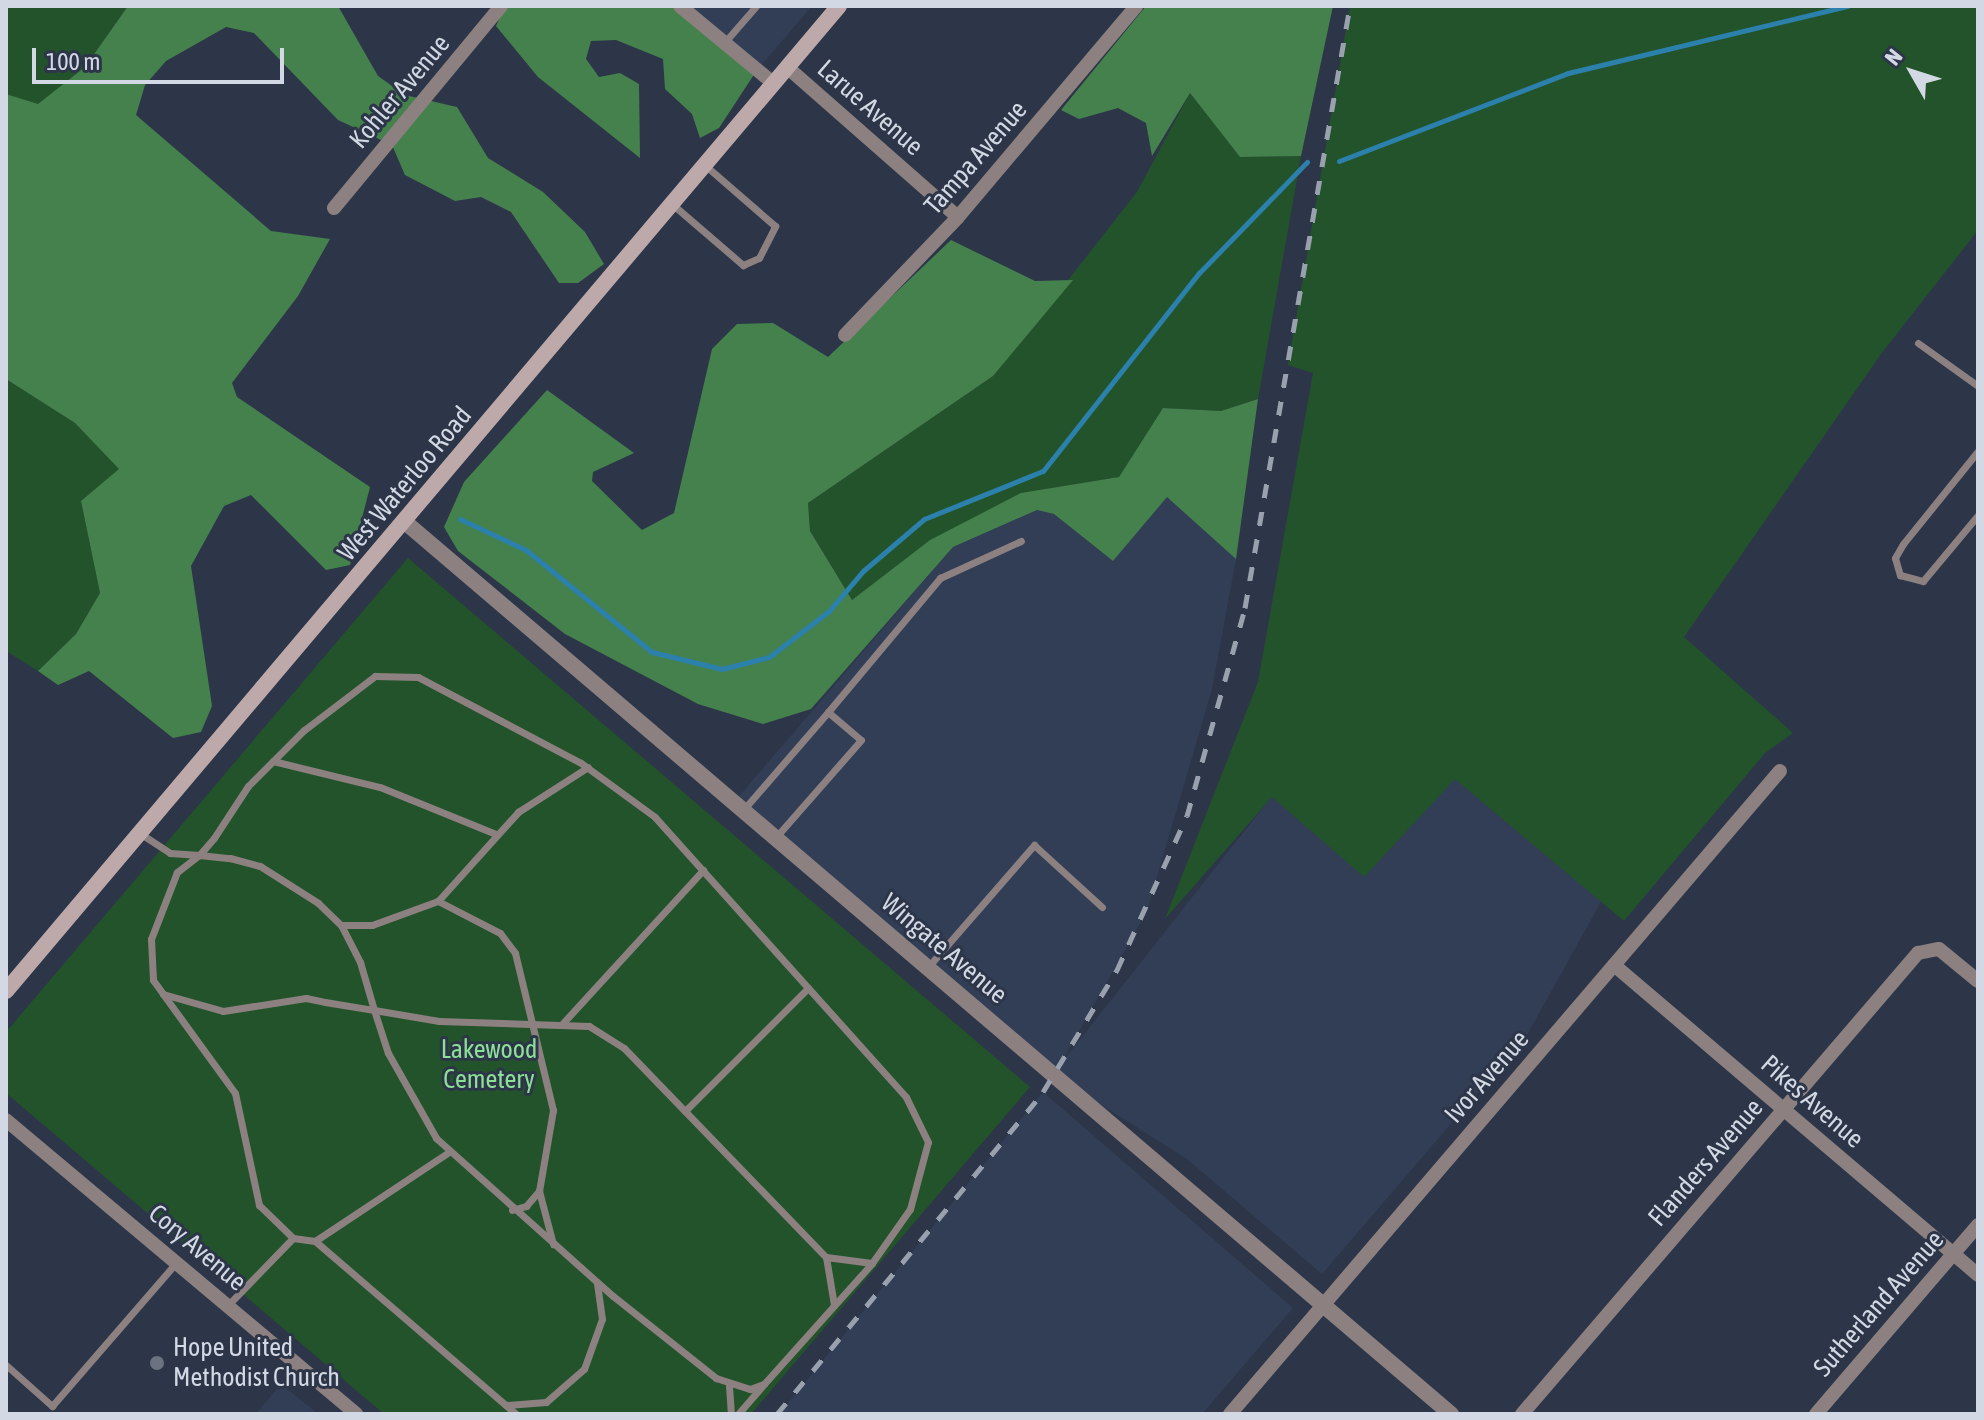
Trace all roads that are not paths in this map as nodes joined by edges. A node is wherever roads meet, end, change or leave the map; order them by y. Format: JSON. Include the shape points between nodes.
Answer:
{"nodes":[{"id":1,"x":501,"y":6,"type":"edge"},
{"id":2,"x":680,"y":6,"type":"edge"},
{"id":3,"x":756,"y":6,"type":"edge"},
{"id":4,"x":839,"y":6,"type":"edge"},
{"id":5,"x":1136,"y":6,"type":"edge"},
{"id":6,"x":724,"y":43,"type":"junction"},
{"id":7,"x":787,"y":67,"type":"junction"},
{"id":8,"x":773,"y":83,"type":"junction"},
{"id":9,"x":705,"y":165,"type":"junction"},
{"id":10,"x":672,"y":204,"type":"junction"},
{"id":11,"x":334,"y":208,"type":"dead end"},
{"id":12,"x":958,"y":217,"type":"junction"},
{"id":13,"x":845,"y":335,"type":"dead end"},
{"id":14,"x":1918,"y":343,"type":"dead end"},
{"id":15,"x":1978,"y":386,"type":"edge"},
{"id":16,"x":1978,"y":451,"type":"edge"},
{"id":17,"x":1978,"y":515,"type":"edge"},
{"id":18,"x":405,"y":522,"type":"junction"},
{"id":19,"x":1021,"y":541,"type":"dead end"},
{"id":20,"x":828,"y":712,"type":"junction"},
{"id":21,"x":273,"y":761,"type":"junction"},
{"id":22,"x":588,"y":767,"type":"junction"},
{"id":23,"x":1780,"y":771,"type":"dead end"},
{"id":24,"x":743,"y":810,"type":"junction"},
{"id":25,"x":139,"y":833,"type":"junction"},
{"id":26,"x":496,"y":834,"type":"junction"},
{"id":27,"x":775,"y":838,"type":"junction"},
{"id":28,"x":199,"y":855,"type":"junction"},
{"id":29,"x":703,"y":870,"type":"junction"},
{"id":30,"x":438,"y":901,"type":"junction"},
{"id":31,"x":1102,"y":907,"type":"dead end"},
{"id":32,"x":341,"y":925,"type":"junction"},
{"id":33,"x":1614,"y":965,"type":"junction"},
{"id":34,"x":928,"y":967,"type":"junction"},
{"id":35,"x":1978,"y":981,"type":"edge"},
{"id":36,"x":808,"y":988,"type":"junction"},
{"id":37,"x":6,"y":991,"type":"edge"},
{"id":38,"x":163,"y":994,"type":"junction"},
{"id":39,"x":374,"y":1010,"type":"junction"},
{"id":40,"x":562,"y":1024,"type":"junction"},
{"id":41,"x":535,"y":1030,"type":"junction"},
{"id":42,"x":1784,"y":1109,"type":"junction"},
{"id":43,"x":685,"y":1111,"type":"junction"},
{"id":44,"x":6,"y":1120,"type":"edge"},
{"id":45,"x":449,"y":1152,"type":"junction"},
{"id":46,"x":539,"y":1191,"type":"junction"},
{"id":47,"x":512,"y":1210,"type":"junction"},
{"id":48,"x":1978,"y":1225,"type":"edge"},
{"id":49,"x":293,"y":1238,"type":"junction"},
{"id":50,"x":315,"y":1241,"type":"junction"},
{"id":51,"x":554,"y":1246,"type":"junction"},
{"id":52,"x":1953,"y":1254,"type":"junction"},
{"id":53,"x":826,"y":1257,"type":"junction"},
{"id":54,"x":177,"y":1262,"type":"junction"},
{"id":55,"x":872,"y":1263,"type":"junction"},
{"id":56,"x":1978,"y":1275,"type":"edge"},
{"id":57,"x":597,"y":1282,"type":"junction"},
{"id":58,"x":1324,"y":1303,"type":"junction"},
{"id":59,"x":228,"y":1305,"type":"junction"},
{"id":60,"x":834,"y":1305,"type":"junction"},
{"id":61,"x":6,"y":1365,"type":"edge"},
{"id":62,"x":764,"y":1384,"type":"junction"},
{"id":63,"x":729,"y":1386,"type":"junction"},
{"id":64,"x":546,"y":1402,"type":"junction"},
{"id":65,"x":506,"y":1405,"type":"junction"},
{"id":66,"x":356,"y":1414,"type":"edge"},
{"id":67,"x":516,"y":1414,"type":"edge"},
{"id":68,"x":544,"y":1414,"type":"edge"},
{"id":69,"x":731,"y":1414,"type":"edge"},
{"id":70,"x":738,"y":1414,"type":"edge"},
{"id":71,"x":1230,"y":1414,"type":"edge"},
{"id":72,"x":1451,"y":1414,"type":"edge"},
{"id":73,"x":1522,"y":1414,"type":"edge"},
{"id":74,"x":1816,"y":1414,"type":"edge"}],
"edges":[{"from":1,"to":11,"type":"street","name":"Kohler Avenue"},
{"from":2,"to":6,"type":"street"},
{"from":3,"to":6,"type":"lane"},
{"from":4,"to":7,"type":"main road","name":"West Waterloo Road"},
{"from":5,"to":12,"type":"street","name":"Tampa Avenue"},
{"from":6,"to":8,"type":"street"},
{"from":7,"to":8,"type":"main road","name":"West Waterloo Road"},
{"from":7,"to":12,"type":"street","name":"Larue Avenue"},
{"from":8,"to":9,"type":"main road","name":"West Waterloo Road"},
{"from":9,"to":10,"type":"main road","name":"West Waterloo Road"},
{"from":9,"to":10,"type":"lane","via":[[775,226],[759,258],[743,265]]},
{"from":10,"to":18,"type":"main road","name":"West Waterloo Road"},
{"from":12,"to":13,"type":"street","name":"Tampa Avenue"},
{"from":14,"to":15,"type":"lane"},
{"from":16,"to":17,"type":"lane","via":[[1903,544],[1895,558],[1900,575],[1923,581]]},
{"from":18,"to":24,"type":"street","name":"Wingate Avenue"},
{"from":18,"to":25,"type":"main road","name":"West Waterloo Road"},
{"from":19,"to":20,"type":"lane","via":[[940,578]]},
{"from":20,"to":24,"type":"lane"},
{"from":20,"to":27,"type":"lane","via":[[861,740]]},
{"from":21,"to":22,"type":"lane","via":[[340,696],[375,676],[418,677]]},
{"from":21,"to":26,"type":"lane","via":[[380,787]]},
{"from":21,"to":28,"type":"lane"},
{"from":22,"to":26,"type":"lane"},
{"from":22,"to":29,"type":"lane","via":[[655,817]]},
{"from":23,"to":33,"type":"street","name":"Ivor Avenue"},
{"from":24,"to":27,"type":"street","name":"Wingate Avenue"},
{"from":25,"to":28,"type":"lane","via":[[170,853]]},
{"from":25,"to":37,"type":"main road","name":"West Waterloo Road"},
{"from":26,"to":30,"type":"lane"},
{"from":27,"to":34,"type":"street","name":"Wingate Avenue"},
{"from":28,"to":32,"type":"lane","via":[[260,866]]},
{"from":28,"to":38,"type":"lane","via":[[177,872],[151,939],[148,960]]},
{"from":29,"to":36,"type":"lane"},
{"from":29,"to":40,"type":"lane"},
{"from":30,"to":32,"type":"lane","via":[[372,925]]},
{"from":30,"to":41,"type":"lane","via":[[500,933],[515,953]]},
{"from":31,"to":34,"type":"lane","via":[[1034,845]]},
{"from":32,"to":39,"type":"lane"},
{"from":33,"to":42,"type":"street","name":"Pikes Avenue"},
{"from":33,"to":58,"type":"street","name":"Ivor Avenue"},
{"from":34,"to":58,"type":"street","name":"Wingate Avenue"},
{"from":35,"to":42,"type":"street","name":"Flanders Avenue","via":[[1930,947]]},
{"from":36,"to":43,"type":"lane"},
{"from":36,"to":55,"type":"lane","via":[[906,1097],[928,1142],[910,1209]]},
{"from":38,"to":39,"type":"lane","via":[[223,1011],[306,998]]},
{"from":38,"to":49,"type":"lane","via":[[235,1093],[259,1205]]},
{"from":39,"to":41,"type":"lane"},
{"from":39,"to":45,"type":"lane","via":[[407,1091]]},
{"from":40,"to":41,"type":"lane"},
{"from":40,"to":43,"type":"lane","via":[[604,1033]]},
{"from":41,"to":46,"type":"lane","via":[[553,1110]]},
{"from":42,"to":52,"type":"street","name":"Pikes Avenue"},
{"from":42,"to":73,"type":"street","name":"Flanders Avenue"},
{"from":43,"to":53,"type":"lane"},
{"from":44,"to":54,"type":"street","name":"Cory Avenue"},
{"from":45,"to":47,"type":"lane"},
{"from":45,"to":50,"type":"lane"},
{"from":46,"to":47,"type":"lane"},
{"from":46,"to":51,"type":"lane"},
{"from":47,"to":51,"type":"lane"},
{"from":48,"to":52,"type":"street","name":"Sutherland Avenue"},
{"from":49,"to":50,"type":"lane"},
{"from":49,"to":59,"type":"lane"},
{"from":50,"to":65,"type":"lane"},
{"from":51,"to":57,"type":"lane"},
{"from":52,"to":56,"type":"street","name":"Pikes Avenue"},
{"from":52,"to":74,"type":"street","name":"Sutherland Avenue"},
{"from":53,"to":55,"type":"lane"},
{"from":53,"to":60,"type":"lane"},
{"from":54,"to":59,"type":"street","name":"Cory Avenue"},
{"from":54,"to":61,"type":"lane","via":[[52,1406]]},
{"from":55,"to":60,"type":"lane"},
{"from":57,"to":63,"type":"lane"},
{"from":57,"to":64,"type":"lane","via":[[598,1344],[584,1369]]},
{"from":58,"to":71,"type":"street","name":"Ivor Avenue"},
{"from":58,"to":72,"type":"street","name":"Wingate Avenue"},
{"from":59,"to":66,"type":"street","name":"Cory Avenue"},
{"from":60,"to":62,"type":"lane"},
{"from":62,"to":63,"type":"lane"},
{"from":62,"to":70,"type":"lane"},
{"from":63,"to":69,"type":"lane"},
{"from":64,"to":65,"type":"lane"},
{"from":64,"to":68,"type":"lane"},
{"from":65,"to":67,"type":"lane"}]}
